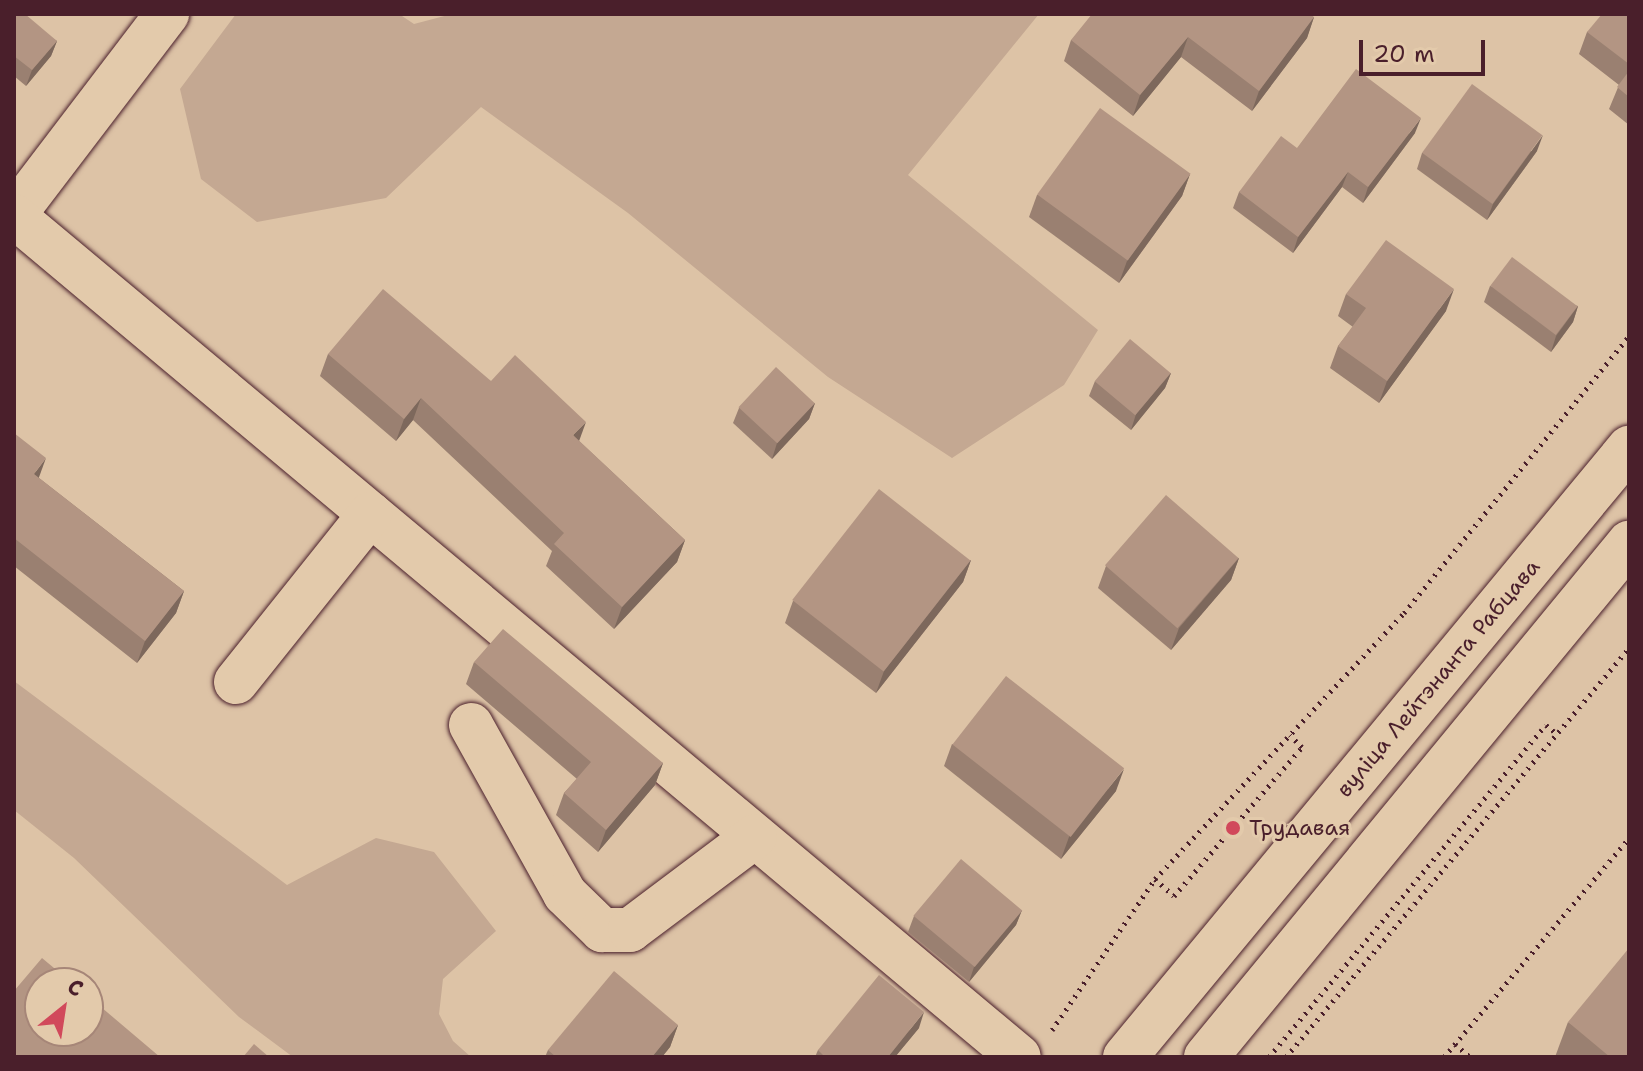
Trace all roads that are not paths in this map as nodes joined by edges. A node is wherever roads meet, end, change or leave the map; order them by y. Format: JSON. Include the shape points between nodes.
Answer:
{"nodes":[{"id":1,"x":167,"y":14,"type":"edge"},
{"id":2,"x":14,"y":215,"type":"edge"},
{"id":3,"x":1629,"y":448,"type":"edge"},
{"id":4,"x":370,"y":514,"type":"junction"},
{"id":5,"x":1629,"y":543,"type":"edge"},
{"id":6,"x":236,"y":682,"type":"dead end"},
{"id":7,"x":471,"y":725,"type":"dead end"},
{"id":8,"x":755,"y":836,"type":"junction"},
{"id":9,"x":1030,"y":1051,"type":"edge"},
{"id":10,"x":1125,"y":1057,"type":"edge"},
{"id":11,"x":1206,"y":1057,"type":"edge"}],
"edges":[{"from":1,"to":2,"type":"main road"},
{"from":2,"to":4,"type":"main road"},
{"from":3,"to":10,"type":"main road","name":"вуліца Лейтэнанта Рабцава"},
{"from":4,"to":6,"type":"main road"},
{"from":4,"to":8,"type":"main road"},
{"from":5,"to":11,"type":"main road"},
{"from":7,"to":8,"type":"main road","via":[[565,894],[602,930],[630,930]]},
{"from":8,"to":9,"type":"main road"}]}
